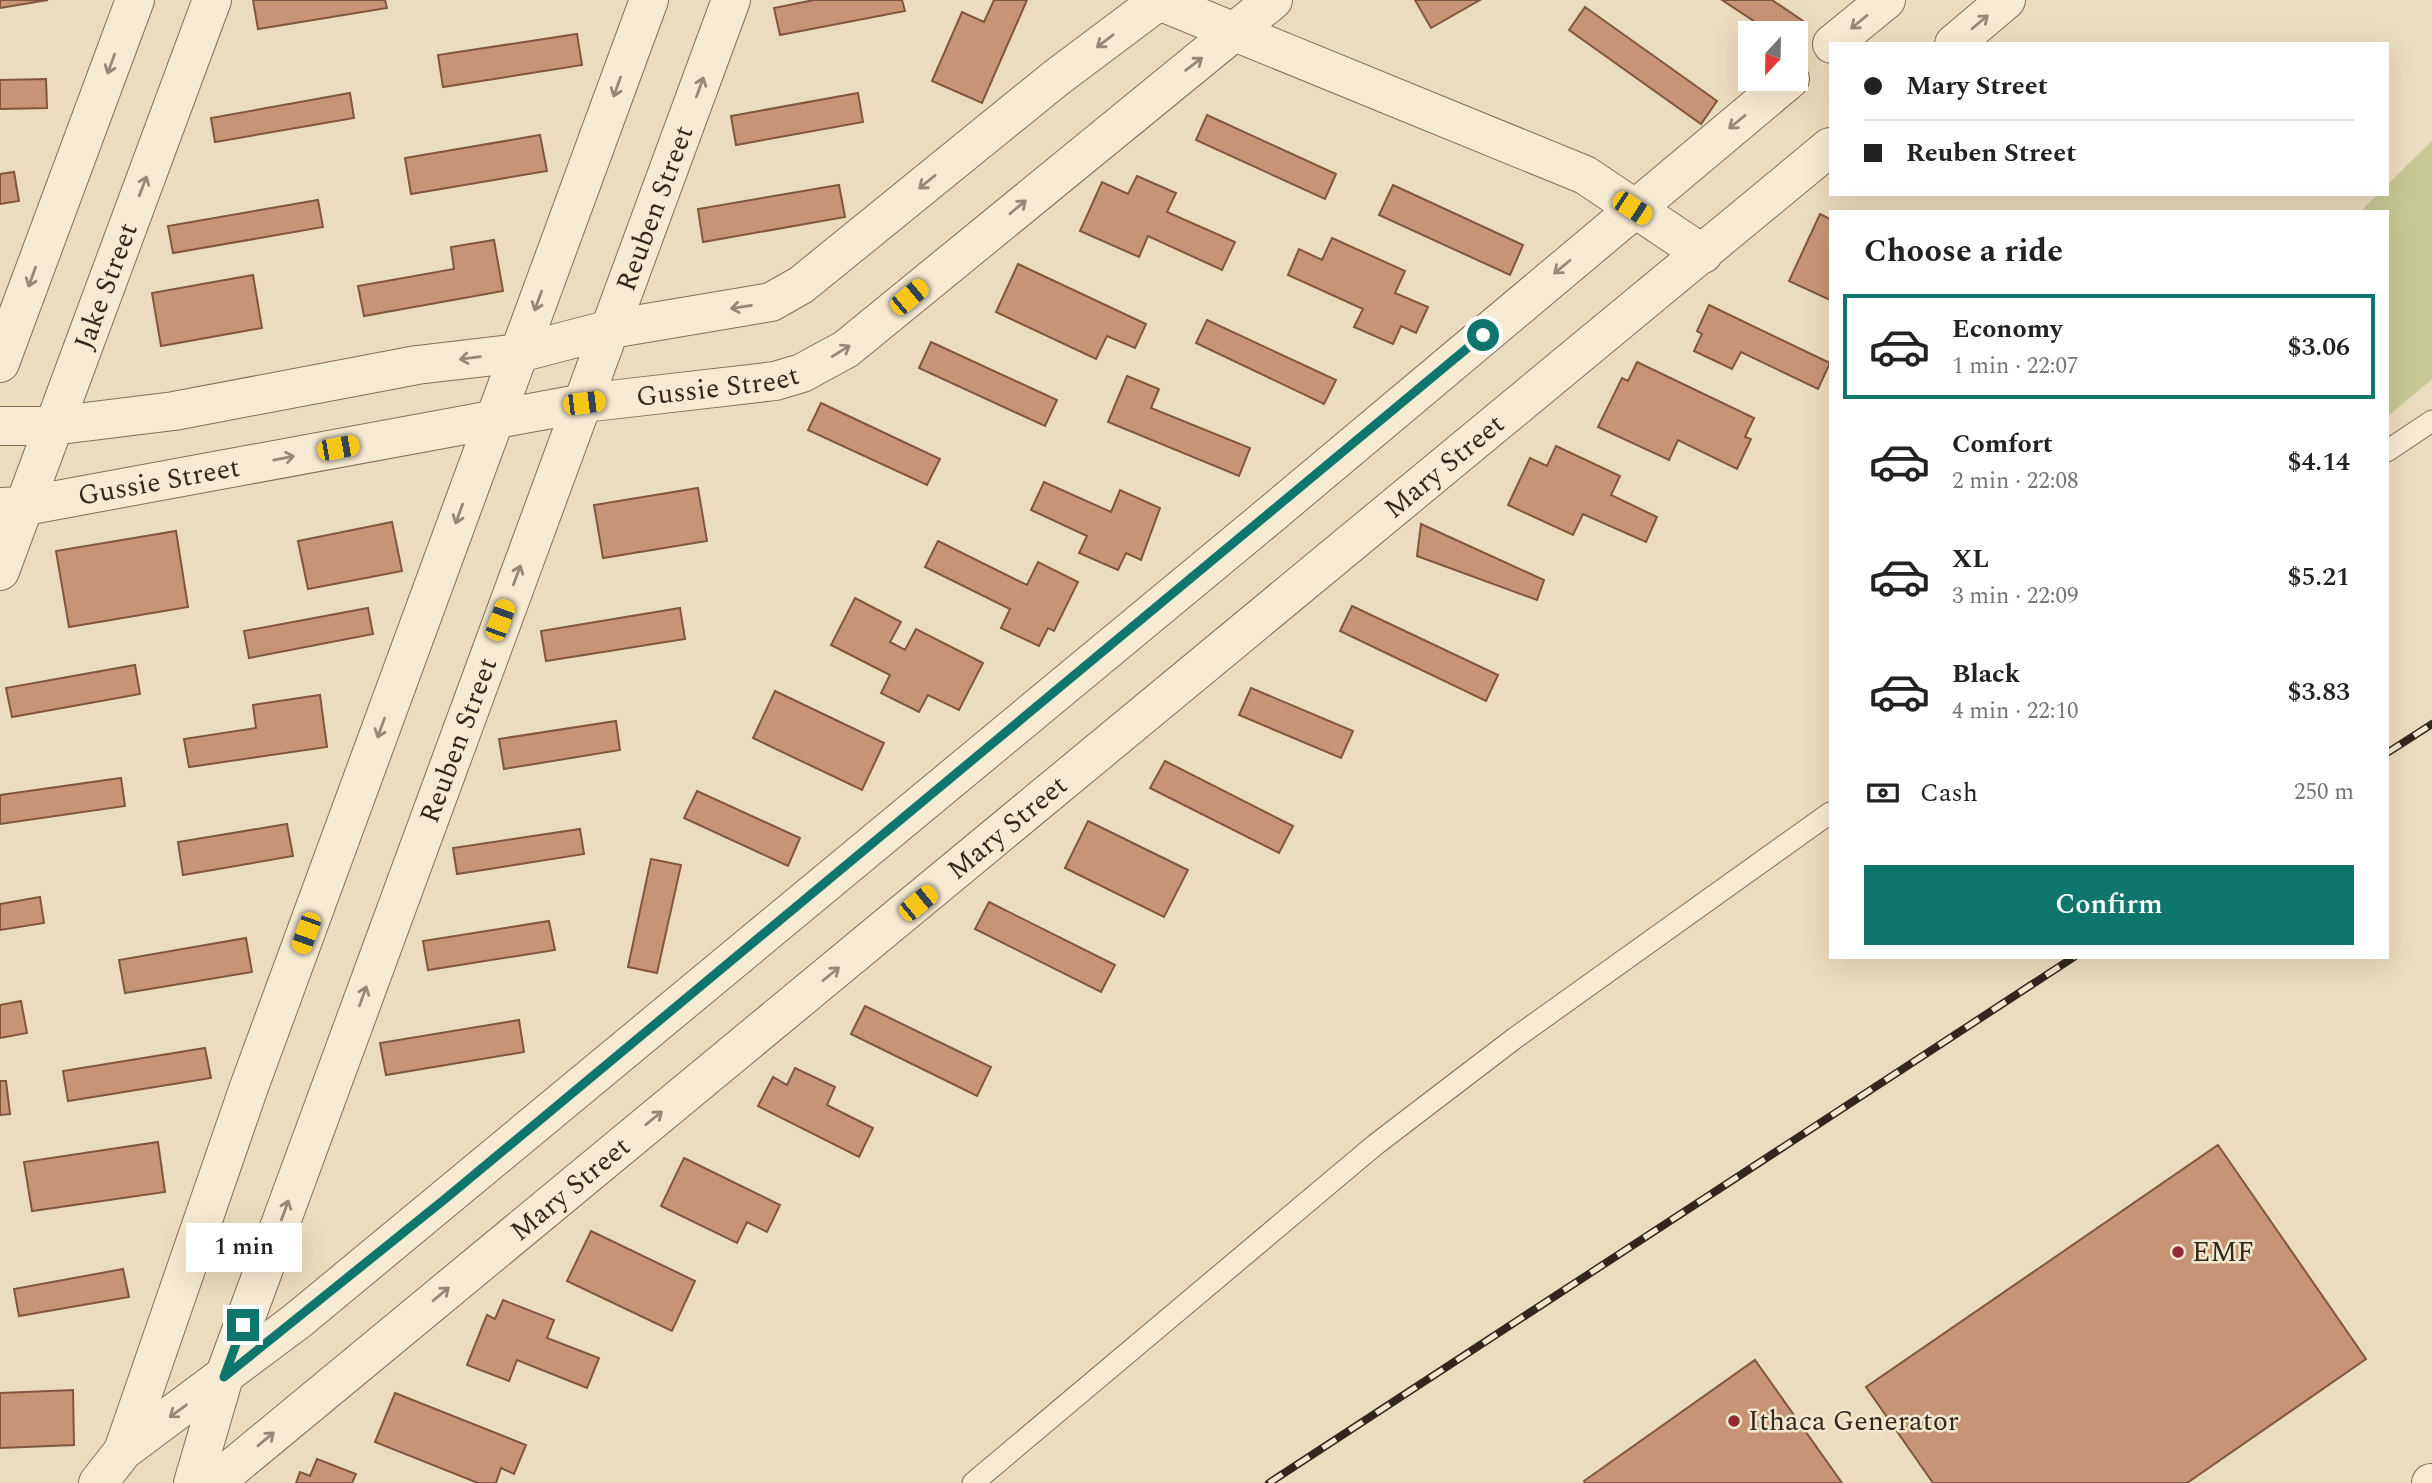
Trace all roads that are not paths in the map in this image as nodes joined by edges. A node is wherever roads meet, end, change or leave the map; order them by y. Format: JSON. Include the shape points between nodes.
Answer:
{"nodes":[{"id":1,"x":135,"y":0,"type":"edge"},
{"id":2,"x":212,"y":0,"type":"edge"},
{"id":3,"x":649,"y":0,"type":"edge"},
{"id":4,"x":731,"y":0,"type":"edge"},
{"id":5,"x":1273,"y":0,"type":"edge"},
{"id":6,"x":1886,"y":0,"type":"edge"},
{"id":7,"x":2006,"y":0,"type":"edge"},
{"id":8,"x":1159,"y":1,"type":"edge"},
{"id":9,"x":1238,"y":32,"type":"junction"},
{"id":10,"x":1834,"y":42,"type":"edge"},
{"id":11,"x":1956,"y":42,"type":"edge"},
{"id":12,"x":1829,"y":46,"type":"edge"},
{"id":13,"x":1808,"y":64,"type":"edge"},
{"id":14,"x":1775,"y":91,"type":"edge"},
{"id":15,"x":1829,"y":148,"type":"edge"},
{"id":16,"x":1632,"y":208,"type":"junction"},
{"id":17,"x":1703,"y":254,"type":"junction"},
{"id":18,"x":611,"y":329,"type":"junction"},
{"id":19,"x":519,"y":353,"type":"junction"},
{"id":20,"x":0,"y":363,"type":"edge"},
{"id":21,"x":584,"y":403,"type":"junction"},
{"id":22,"x":494,"y":419,"type":"junction"},
{"id":23,"x":2432,"y":421,"type":"edge"},
{"id":24,"x":0,"y":426,"type":"edge"},
{"id":25,"x":52,"y":426,"type":"junction"},
{"id":26,"x":2389,"y":450,"type":"edge"},
{"id":27,"x":12,"y":507,"type":"edge"},
{"id":28,"x":0,"y":571,"type":"edge"},
{"id":29,"x":1829,"y":814,"type":"edge"},
{"id":30,"x":224,"y":1377,"type":"junction"},
{"id":31,"x":123,"y":1451,"type":"junction"},
{"id":32,"x":98,"y":1483,"type":"edge"},
{"id":33,"x":193,"y":1483,"type":"edge"},
{"id":34,"x":214,"y":1483,"type":"edge"},
{"id":35,"x":973,"y":1483,"type":"edge"}],
"edges":[{"from":1,"to":20,"type":"street","one_way":true},
{"from":25,"to":2,"type":"street","name":"Jake Street","one_way":true},
{"from":3,"to":19,"type":"street","one_way":true},
{"from":18,"to":4,"type":"street","name":"Reuben Street","one_way":true},
{"from":5,"to":9,"type":"street","name":"Gussie Street"},
{"from":6,"to":10,"type":"street","one_way":true},
{"from":11,"to":7,"type":"street","one_way":true},
{"from":8,"to":9,"type":"street"},
{"from":8,"to":18,"type":"street","one_way":true,"via":[[771,302]]},
{"from":9,"to":16,"type":"street","via":[[1586,175]]},
{"from":21,"to":9,"type":"street","name":"Gussie Street","one_way":true,"via":[[775,380],[802,373],[846,349],[1160,89]]},
{"from":12,"to":13,"type":"street"},
{"from":14,"to":16,"type":"street","one_way":true},
{"from":15,"to":17,"type":"street","name":"Mary Street"},
{"from":16,"to":17,"type":"street"},
{"from":16,"to":30,"type":"street","one_way":true,"via":[[1258,524]]},
{"from":34,"to":17,"type":"street","name":"Mary Street","one_way":true},
{"from":18,"to":19,"type":"street"},
{"from":18,"to":21,"type":"street","name":"Reuben Street"},
{"from":19,"to":22,"type":"street"},
{"from":19,"to":25,"type":"street","one_way":true,"via":[[417,365],[174,411]]},
{"from":21,"to":22,"type":"street","name":"Gussie Street"},
{"from":30,"to":21,"type":"street","name":"Reuben Street","one_way":true},
{"from":27,"to":22,"type":"street","name":"Gussie Street","one_way":true},
{"from":22,"to":31,"type":"street","one_way":true,"via":[[249,1087]]},
{"from":23,"to":26,"type":"lane"},
{"from":24,"to":25,"type":"street"},
{"from":25,"to":27,"type":"street","name":"Jake Street"},
{"from":27,"to":28,"type":"street","name":"Jake Street"},
{"from":29,"to":35,"type":"lane","via":[[1515,1038],[1375,1145]]},
{"from":30,"to":31,"type":"street","one_way":true},
{"from":30,"to":33,"type":"street","name":"Reuben Street"},
{"from":31,"to":32,"type":"street"}]}
